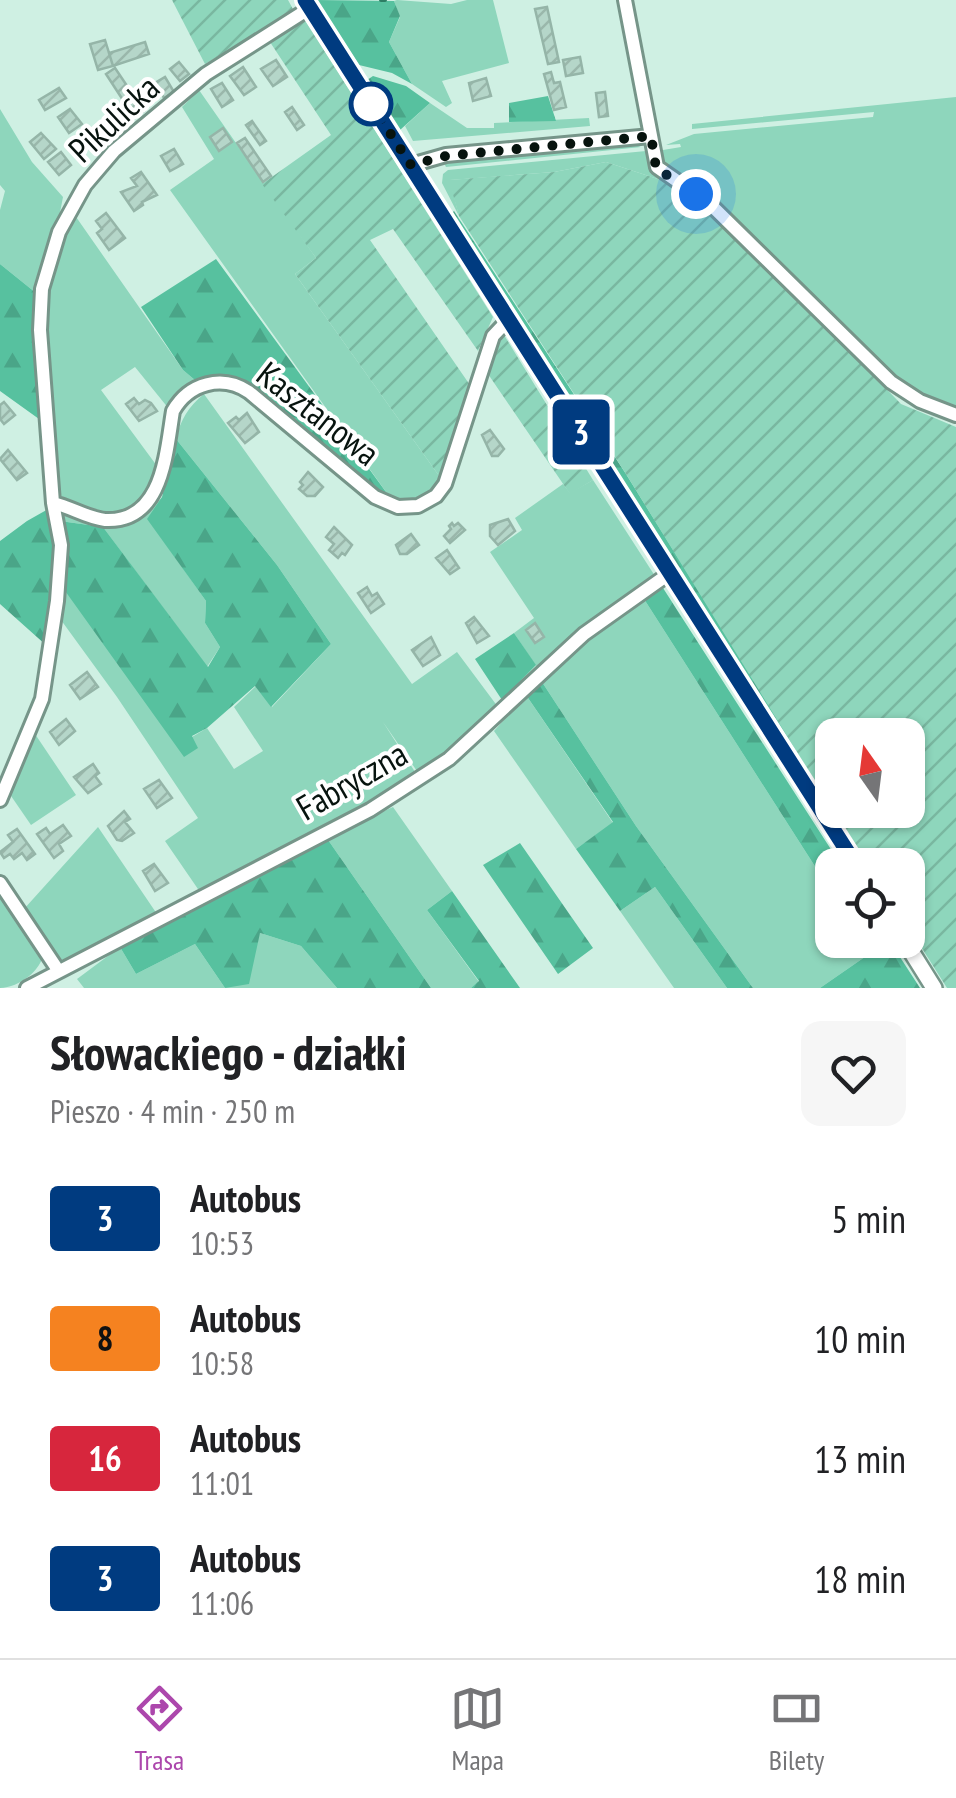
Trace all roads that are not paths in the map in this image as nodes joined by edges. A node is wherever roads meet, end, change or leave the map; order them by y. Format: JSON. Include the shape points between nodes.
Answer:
{"nodes":[{"id":1,"x":626,"y":0,"type":"edge"},
{"id":2,"x":308,"y":4,"type":"edge"},
{"id":3,"x":651,"y":136,"type":"junction"},
{"id":4,"x":411,"y":165,"type":"junction"},
{"id":5,"x":509,"y":320,"type":"junction"},
{"id":6,"x":956,"y":415,"type":"edge"},
{"id":7,"x":53,"y":503,"type":"junction"},
{"id":8,"x":670,"y":573,"type":"junction"},
{"id":9,"x":0,"y":800,"type":"edge"},
{"id":10,"x":845,"y":848,"type":"edge"},
{"id":11,"x":0,"y":883,"type":"edge"},
{"id":12,"x":915,"y":958,"type":"edge"},
{"id":13,"x":58,"y":970,"type":"junction"},
{"id":14,"x":27,"y":988,"type":"edge"},
{"id":15,"x":934,"y":988,"type":"edge"}],
"edges":[{"from":1,"to":3,"type":"street"},
{"from":2,"to":4,"type":"street"},
{"from":2,"to":7,"type":"street","name":"Pikulicka","via":[[206,74],[114,150],[68,211],[41,299]]},
{"from":3,"to":4,"type":"street"},
{"from":3,"to":6,"type":"street","via":[[656,168],[710,204],[892,382]]},
{"from":4,"to":5,"type":"street"},
{"from":5,"to":7,"type":"street","name":"Kasztanowa","via":[[493,336],[445,484],[424,504],[403,508],[375,497],[250,392],[226,382],[204,384],[179,401],[156,492],[140,511],[104,520]]},
{"from":5,"to":8,"type":"street"},
{"from":7,"to":9,"type":"street","name":"Pikulicka","via":[[61,545],[42,699]]},
{"from":8,"to":10,"type":"street"},
{"from":8,"to":13,"type":"street","name":"Fabryczna","via":[[584,634],[449,759],[370,810]]},
{"from":11,"to":13,"type":"street"},
{"from":12,"to":15,"type":"street"},
{"from":13,"to":14,"type":"street","name":"Fabryczna"}]}
